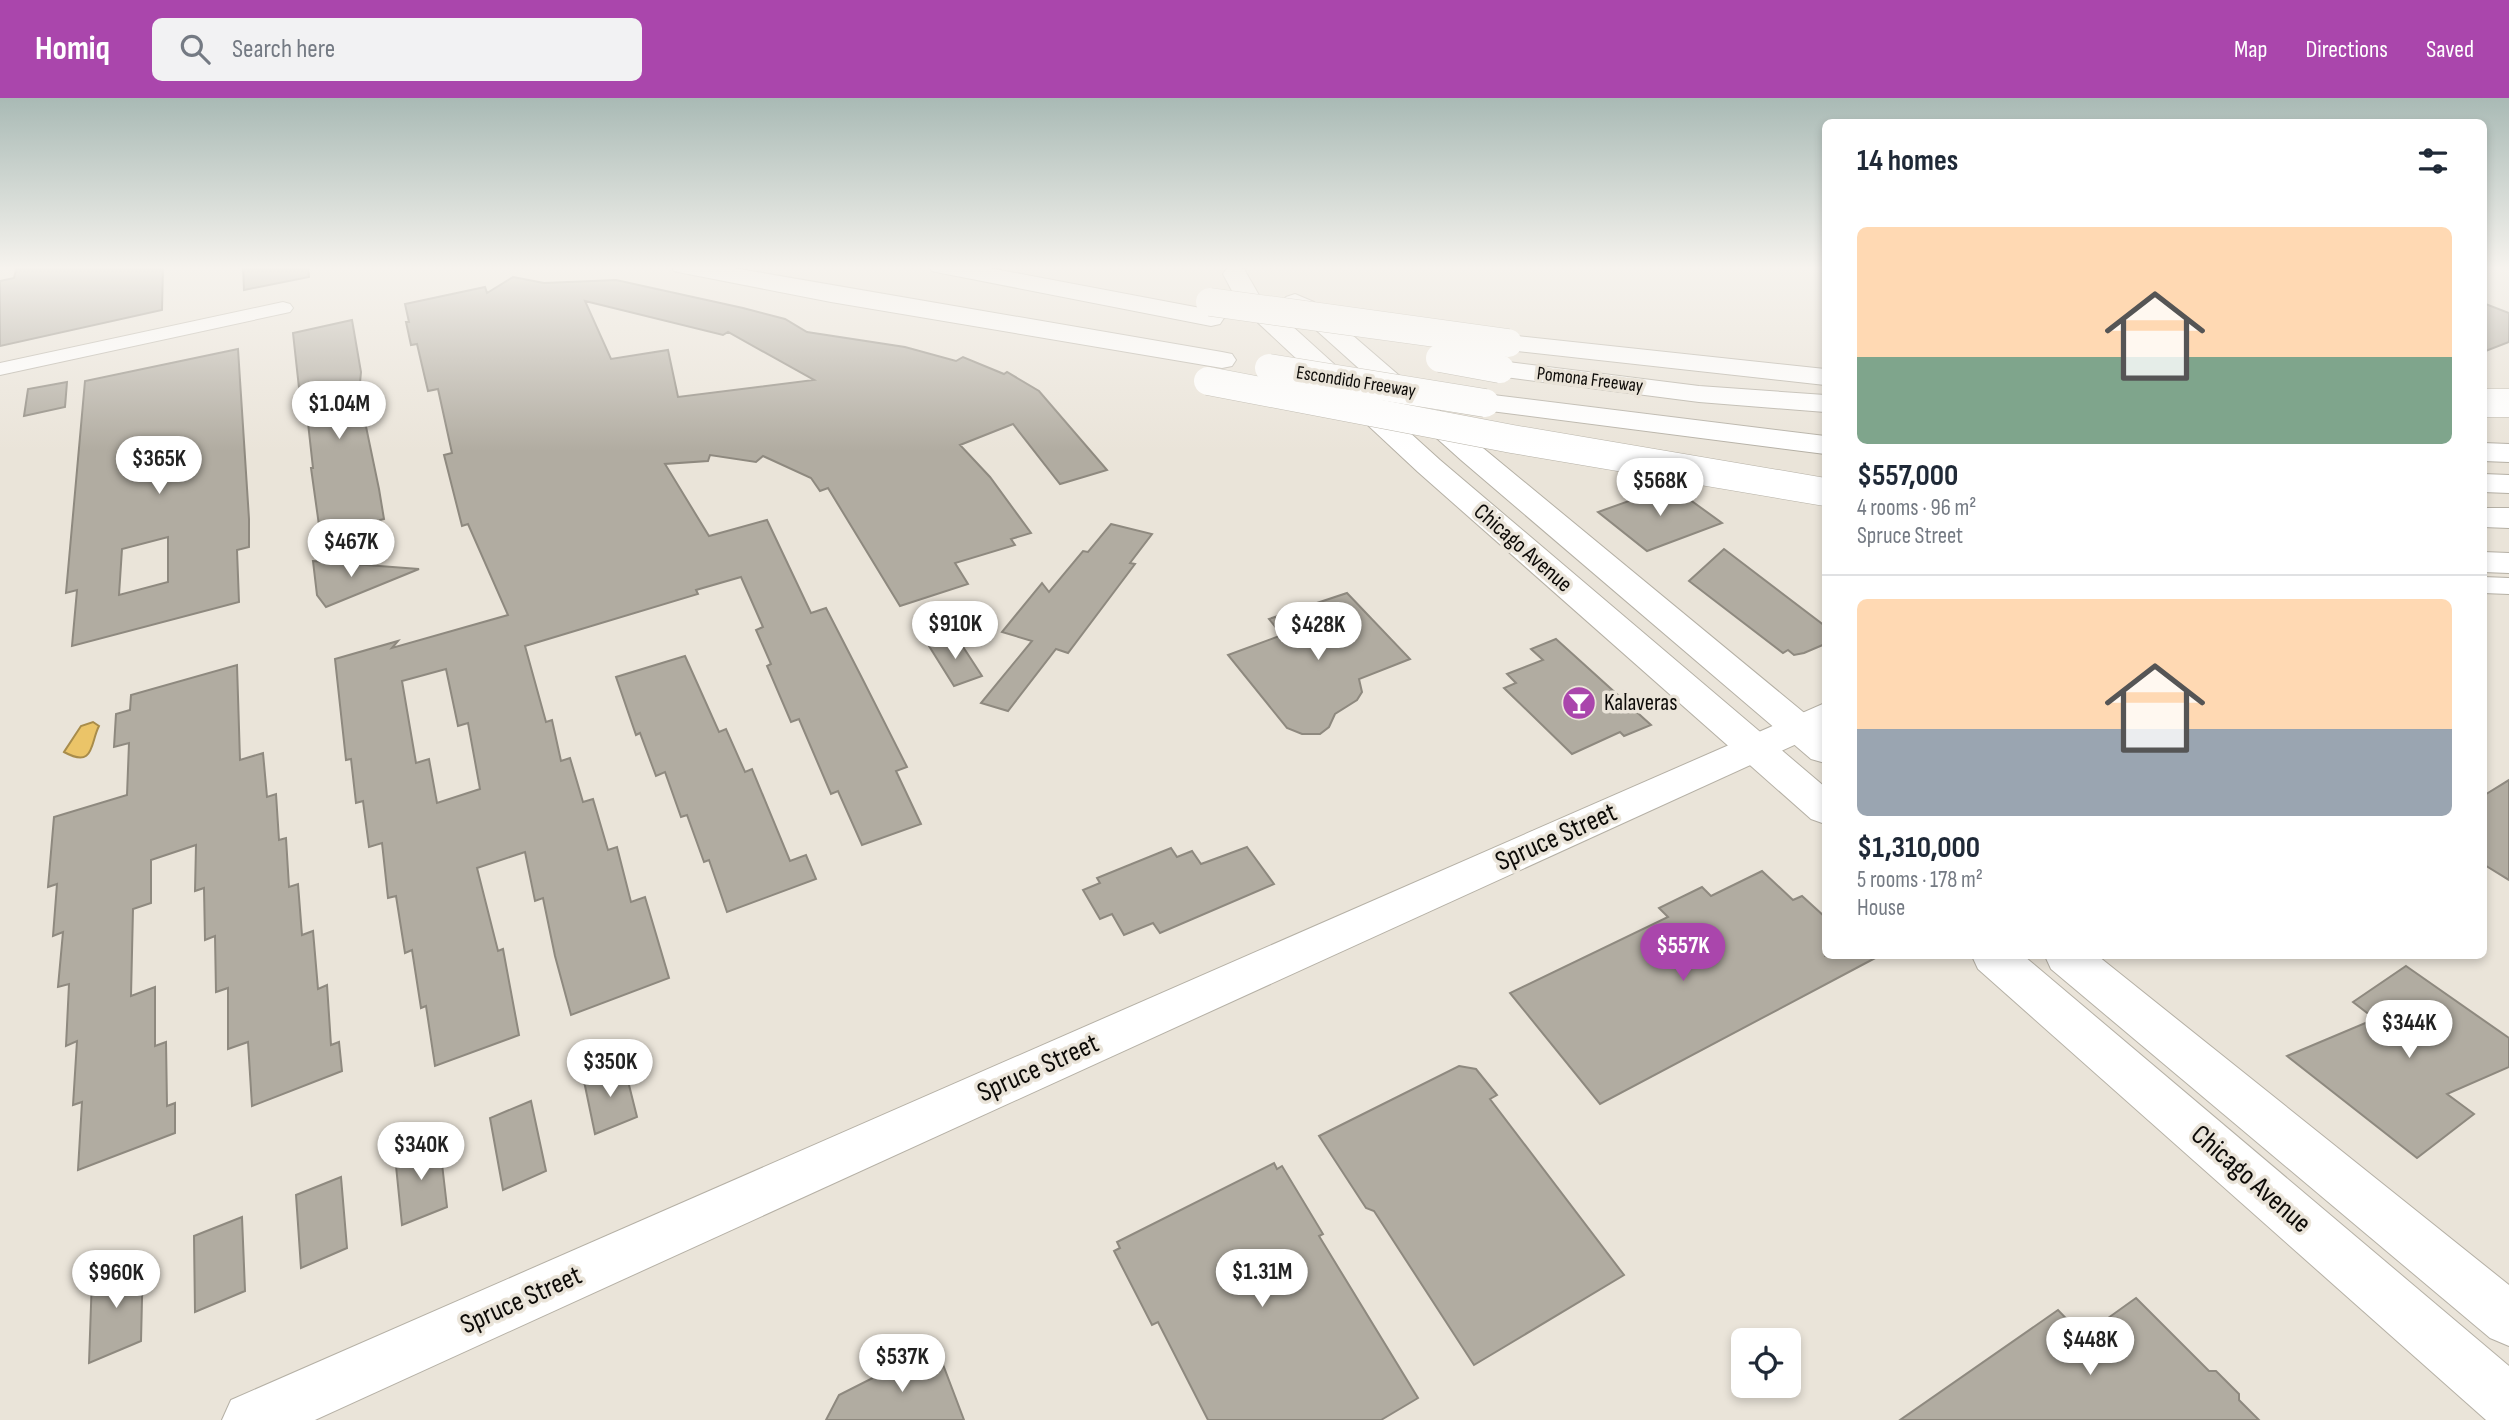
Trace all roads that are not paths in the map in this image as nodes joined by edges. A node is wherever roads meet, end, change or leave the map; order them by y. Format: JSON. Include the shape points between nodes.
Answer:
{"nodes":[{"id":1,"x":192,"y":328,"type":"edge"},
{"id":2,"x":995,"y":328,"type":"edge"},
{"id":3,"x":1278,"y":328,"type":"edge"},
{"id":4,"x":1324,"y":328,"type":"edge"},
{"id":5,"x":1329,"y":328,"type":"edge"},
{"id":6,"x":1504,"y":356,"type":"junction"},
{"id":7,"x":0,"y":369,"type":"edge"},
{"id":8,"x":1215,"y":370,"type":"junction"},
{"id":9,"x":1822,"y":377,"type":"edge"},
{"id":10,"x":2509,"y":396,"type":"edge"},
{"id":11,"x":2487,"y":403,"type":"edge"},
{"id":12,"x":2509,"y":403,"type":"edge"},
{"id":13,"x":1822,"y":404,"type":"edge"},
{"id":14,"x":2487,"y":407,"type":"edge"},
{"id":15,"x":1822,"y":446,"type":"edge"},
{"id":16,"x":2487,"y":452,"type":"edge"},
{"id":17,"x":2509,"y":453,"type":"edge"},
{"id":18,"x":2487,"y":483,"type":"edge"},
{"id":19,"x":2509,"y":484,"type":"edge"},
{"id":20,"x":1822,"y":491,"type":"edge"},
{"id":21,"x":2487,"y":517,"type":"edge"},
{"id":22,"x":2509,"y":519,"type":"edge"},
{"id":23,"x":2487,"y":562,"type":"edge"},
{"id":24,"x":2509,"y":563,"type":"edge"},
{"id":25,"x":2487,"y":585,"type":"edge"},
{"id":26,"x":2509,"y":586,"type":"edge"},
{"id":27,"x":1817,"y":731,"type":"edge"},
{"id":28,"x":1755,"y":748,"type":"junction"},
{"id":29,"x":1822,"y":806,"type":"edge"},
{"id":30,"x":1997,"y":959,"type":"edge"},
{"id":31,"x":2071,"y":959,"type":"edge"},
{"id":32,"x":2509,"y":1318,"type":"edge"},
{"id":33,"x":2509,"y":1403,"type":"edge"},
{"id":34,"x":251,"y":1420,"type":"edge"}],
"edges":[{"from":1,"to":7,"type":"street"},
{"from":2,"to":8,"type":"main road","via":[[1110,360]]},
{"from":3,"to":28,"type":"main road","name":"Chicago Avenue","via":[[1429,466]]},
{"from":4,"to":6,"type":"main road","name":"Pomona Freeway","bridge":true},
{"from":5,"to":27,"type":"main road","name":"Chicago Avenue","via":[[1472,454]]},
{"from":6,"to":9,"type":"main road"},
{"from":6,"to":13,"type":"main road","name":"Pomona Freeway","via":[[1699,394]]},
{"from":8,"to":15,"type":"main road","name":"Escondido Freeway","bridge":true},
{"from":8,"to":20,"type":"main road","bridge":true,"via":[[1512,439]]},
{"from":10,"to":14,"type":"main road"},
{"from":11,"to":12,"type":"main road","bridge":true},
{"from":16,"to":17,"type":"main road"},
{"from":18,"to":19,"type":"main road"},
{"from":21,"to":22,"type":"main road"},
{"from":23,"to":24,"type":"main road"},
{"from":25,"to":26,"type":"street"},
{"from":27,"to":28,"type":"main road","name":"Spruce Street"},
{"from":28,"to":29,"type":"main road","name":"Chicago Avenue"},
{"from":28,"to":34,"type":"main road","name":"Spruce Street"},
{"from":30,"to":33,"type":"main road","name":"Chicago Avenue"},
{"from":31,"to":32,"type":"main road"}]}
